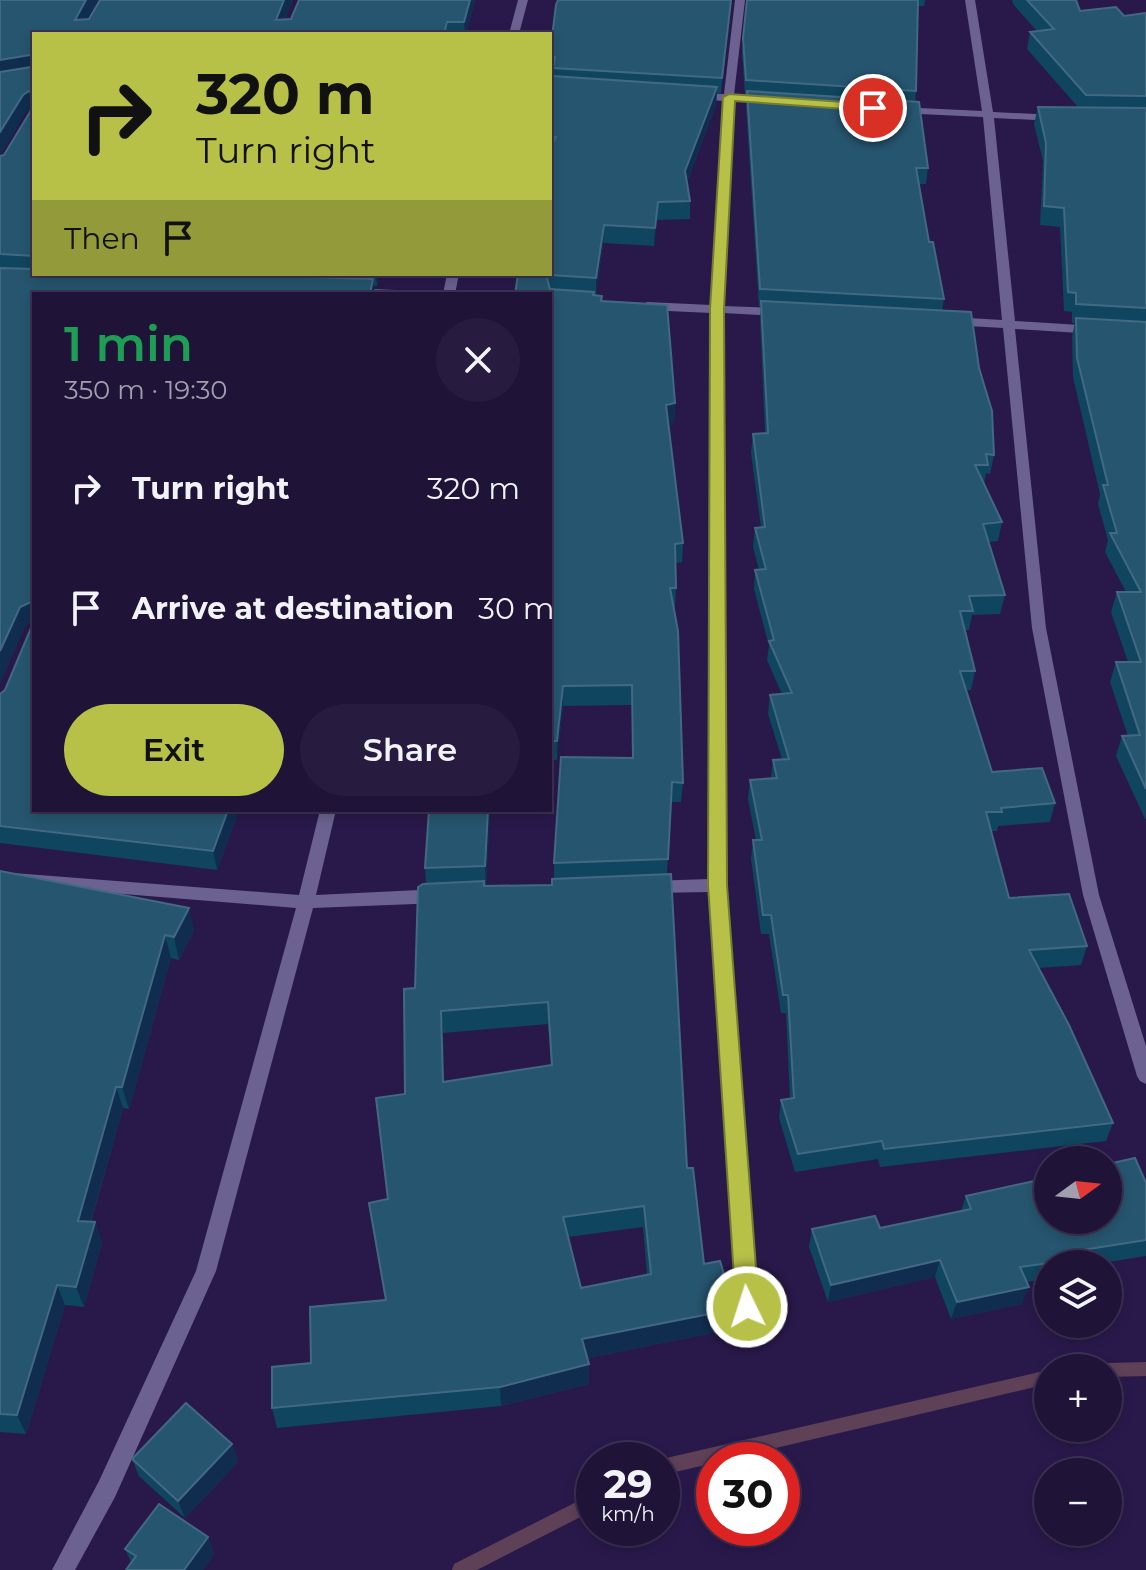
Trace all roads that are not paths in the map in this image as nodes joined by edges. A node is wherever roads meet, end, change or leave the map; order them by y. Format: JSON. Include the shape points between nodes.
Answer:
{"nodes":[{"id":1,"x":523,"y":0,"type":"edge"},
{"id":2,"x":740,"y":0,"type":"edge"},
{"id":3,"x":970,"y":0,"type":"edge"},
{"id":4,"x":515,"y":32,"type":"edge"},
{"id":5,"x":685,"y":95,"type":"edge"},
{"id":6,"x":729,"y":97,"type":"junction"},
{"id":7,"x":775,"y":101,"type":"edge"},
{"id":8,"x":882,"y":108,"type":"edge"},
{"id":9,"x":988,"y":116,"type":"junction"},
{"id":10,"x":1067,"y":118,"type":"edge"},
{"id":11,"x":334,"y":291,"type":"edge"},
{"id":12,"x":354,"y":292,"type":"edge"},
{"id":13,"x":626,"y":305,"type":"edge"},
{"id":14,"x":717,"y":309,"type":"junction"},
{"id":15,"x":793,"y":313,"type":"edge"},
{"id":16,"x":930,"y":320,"type":"edge"},
{"id":17,"x":1006,"y":324,"type":"junction"},
{"id":18,"x":1115,"y":332,"type":"edge"},
{"id":19,"x":328,"y":812,"type":"edge"},
{"id":20,"x":0,"y":878,"type":"edge"},
{"id":21,"x":717,"y":885,"type":"junction"},
{"id":22,"x":638,"y":888,"type":"edge"},
{"id":23,"x":464,"y":895,"type":"edge"},
{"id":24,"x":306,"y":902,"type":"junction"},
{"id":25,"x":1146,"y":1076,"type":"edge"},
{"id":26,"x":747,"y":1307,"type":"dead end"},
{"id":27,"x":63,"y":1570,"type":"edge"}],
"edges":[{"from":1,"to":4,"type":"street"},
{"from":2,"to":6,"type":"street"},
{"from":3,"to":9,"type":"street"},
{"from":5,"to":6,"type":"street"},
{"from":6,"to":7,"type":"street"},
{"from":6,"to":14,"type":"street"},
{"from":8,"to":9,"type":"street"},
{"from":9,"to":10,"type":"street"},
{"from":9,"to":17,"type":"street"},
{"from":11,"to":12,"type":"street"},
{"from":13,"to":14,"type":"street"},
{"from":14,"to":15,"type":"street"},
{"from":14,"to":21,"type":"street"},
{"from":16,"to":17,"type":"street"},
{"from":17,"to":18,"type":"street"},
{"from":17,"to":25,"type":"street","via":[[1039,628],[1091,895]]},
{"from":19,"to":24,"type":"street"},
{"from":20,"to":24,"type":"street"},
{"from":21,"to":22,"type":"street"},
{"from":21,"to":26,"type":"street"},
{"from":23,"to":24,"type":"street"},
{"from":24,"to":27,"type":"street","via":[[206,1271],[107,1489]]}]}
